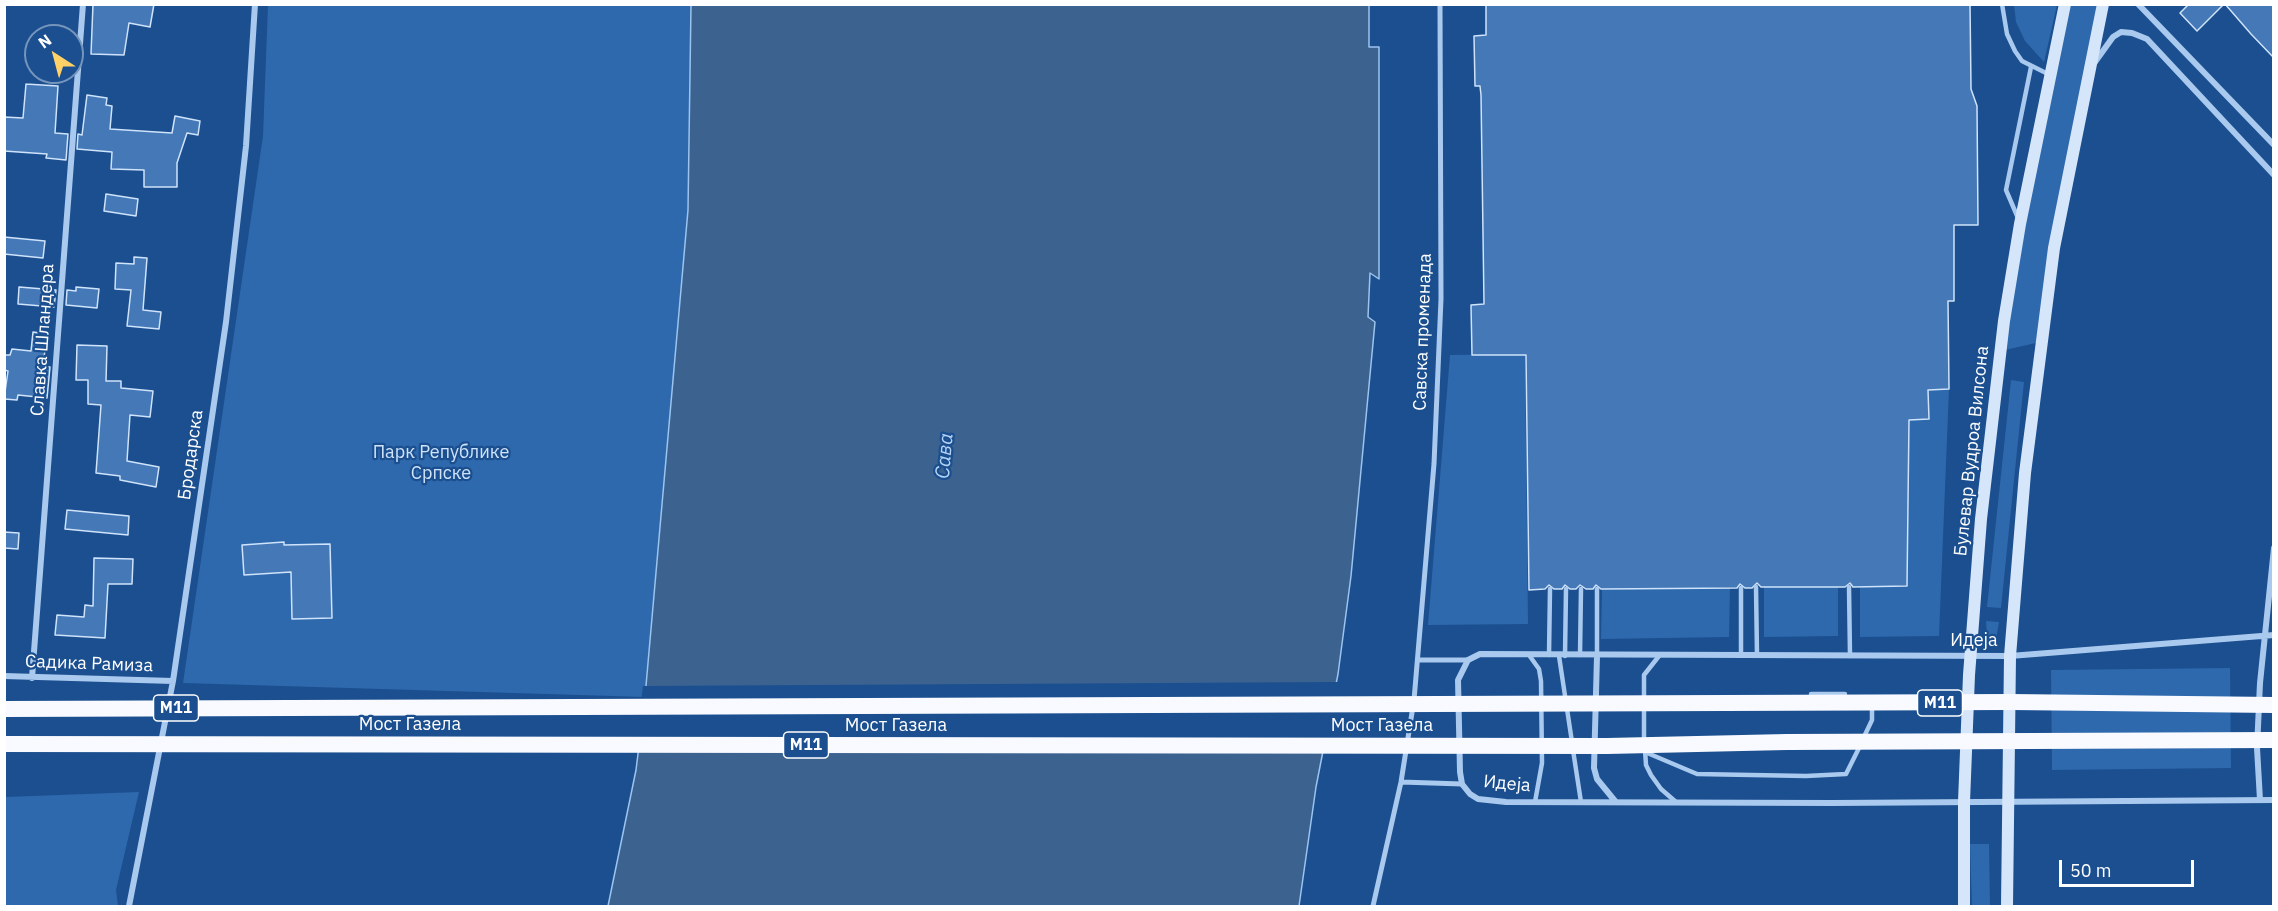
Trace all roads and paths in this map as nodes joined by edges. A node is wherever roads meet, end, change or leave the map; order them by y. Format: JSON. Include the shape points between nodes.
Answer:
{"nodes":[{"id":1,"x":84,"y":4,"type":"edge"},
{"id":2,"x":255,"y":4,"type":"edge"},
{"id":3,"x":1440,"y":4,"type":"edge"},
{"id":4,"x":2002,"y":4,"type":"edge"},
{"id":5,"x":2066,"y":4,"type":"edge"},
{"id":6,"x":2103,"y":4,"type":"edge"},
{"id":7,"x":2138,"y":4,"type":"edge"},
{"id":8,"x":2031,"y":67,"type":"junction"},
{"id":9,"x":2089,"y":70,"type":"junction"},
{"id":10,"x":2050,"y":74,"type":"junction"},
{"id":11,"x":2274,"y":145,"type":"edge"},
{"id":12,"x":2274,"y":175,"type":"edge"},
{"id":13,"x":2020,"y":224,"type":"junction"},
{"id":14,"x":2274,"y":548,"type":"edge"},
{"id":15,"x":1849,"y":586,"type":"dead end"},
{"id":16,"x":1756,"y":587,"type":"dead end"},
{"id":17,"x":1741,"y":588,"type":"dead end"},
{"id":18,"x":1550,"y":589,"type":"dead end"},
{"id":19,"x":1566,"y":589,"type":"dead end"},
{"id":20,"x":1581,"y":589,"type":"dead end"},
{"id":21,"x":1598,"y":589,"type":"dead end"},
{"id":22,"x":2264,"y":635,"type":"junction"},
{"id":23,"x":2274,"y":635,"type":"edge"},
{"id":24,"x":1530,"y":655,"type":"junction"},
{"id":25,"x":1549,"y":655,"type":"junction"},
{"id":26,"x":1741,"y":655,"type":"junction"},
{"id":27,"x":1757,"y":655,"type":"junction"},
{"id":28,"x":1562,"y":656,"type":"junction"},
{"id":29,"x":1580,"y":656,"type":"junction"},
{"id":30,"x":1597,"y":656,"type":"junction"},
{"id":31,"x":1659,"y":656,"type":"junction"},
{"id":32,"x":1850,"y":656,"type":"junction"},
{"id":33,"x":1970,"y":656,"type":"junction"},
{"id":34,"x":2010,"y":656,"type":"junction"},
{"id":35,"x":1418,"y":660,"type":"junction"},
{"id":36,"x":1468,"y":660,"type":"junction"},
{"id":37,"x":4,"y":676,"type":"edge"},
{"id":38,"x":32,"y":678,"type":"junction"},
{"id":39,"x":173,"y":681,"type":"junction"},
{"id":40,"x":1850,"y":694,"type":"dead end"},
{"id":41,"x":1872,"y":694,"type":"dead end"},
{"id":42,"x":1805,"y":695,"type":"dead end"},
{"id":43,"x":1946,"y":695,"type":"dead end"},
{"id":44,"x":1724,"y":696,"type":"dead end"},
{"id":45,"x":1968,"y":696,"type":"junction"},
{"id":46,"x":2009,"y":696,"type":"junction"},
{"id":47,"x":1644,"y":697,"type":"junction"},
{"id":48,"x":2274,"y":705,"type":"edge"},
{"id":49,"x":4,"y":710,"type":"edge"},
{"id":50,"x":2274,"y":740,"type":"edge"},
{"id":51,"x":4,"y":744,"type":"edge"},
{"id":52,"x":1645,"y":752,"type":"junction"},
{"id":53,"x":1401,"y":782,"type":"junction"},
{"id":54,"x":1462,"y":784,"type":"junction"},
{"id":55,"x":2260,"y":800,"type":"junction"},
{"id":56,"x":2274,"y":800,"type":"edge"},
{"id":57,"x":1615,"y":801,"type":"junction"},
{"id":58,"x":2007,"y":801,"type":"junction"},
{"id":59,"x":1535,"y":802,"type":"junction"},
{"id":60,"x":1581,"y":802,"type":"junction"},
{"id":61,"x":1676,"y":802,"type":"junction"},
{"id":62,"x":1964,"y":802,"type":"junction"},
{"id":63,"x":129,"y":906,"type":"edge"},
{"id":64,"x":1373,"y":906,"type":"edge"},
{"id":65,"x":1964,"y":906,"type":"edge"},
{"id":66,"x":2007,"y":906,"type":"edge"}],
"edges":[{"from":1,"to":38,"type":"street","name":"Славка Шландера"},
{"from":2,"to":39,"type":"street","name":"Бродарска","via":[[247,136],[233,264]]},
{"from":3,"to":35,"type":"street","name":"Савска променада","via":[[1441,309],[1434,464]]},
{"from":4,"to":8,"type":"lane","via":[[2007,34],[2022,61]]},
{"from":5,"to":10,"type":"main road","name":"Булевар Вудроа Вилсона"},
{"from":6,"to":9,"type":"main road"},
{"from":7,"to":11,"type":"street"},
{"from":8,"to":10,"type":"lane"},
{"from":8,"to":13,"type":"lane","via":[[2006,190]]},
{"from":9,"to":12,"type":"street","via":[[2113,37],[2121,32],[2140,35]]},
{"from":9,"to":34,"type":"main road","via":[[2040,342]]},
{"from":10,"to":13,"type":"main road","name":"Булевар Вудроа Вилсона"},
{"from":13,"to":33,"type":"main road","name":"Булевар Вудроа Вилсона","via":[[1983,496]]},
{"from":14,"to":22,"type":"street"},
{"from":15,"to":32,"type":"lane"},
{"from":16,"to":27,"type":"lane"},
{"from":17,"to":26,"type":"lane"},
{"from":18,"to":25,"type":"lane"},
{"from":19,"to":28,"type":"lane"},
{"from":20,"to":29,"type":"lane"},
{"from":21,"to":30,"type":"lane"},
{"from":22,"to":23,"type":"street","name":"Идеја"},
{"from":22,"to":34,"type":"street","name":"Идеја"},
{"from":22,"to":55,"type":"street","via":[[2257,748]]},
{"from":24,"to":25,"type":"street","name":"Идеја"},
{"from":24,"to":36,"type":"street","name":"Идеја","via":[[1480,654]]},
{"from":24,"to":59,"type":"lane","via":[[1541,681],[1542,763]]},
{"from":25,"to":28,"type":"street","name":"Идеја"},
{"from":26,"to":27,"type":"street","name":"Идеја"},
{"from":26,"to":31,"type":"street","name":"Идеја"},
{"from":27,"to":32,"type":"street","name":"Идеја"},
{"from":28,"to":29,"type":"street","name":"Идеја"},
{"from":28,"to":60,"type":"lane"},
{"from":29,"to":30,"type":"street","name":"Идеја"},
{"from":30,"to":31,"type":"street","name":"Идеја"},
{"from":30,"to":57,"type":"street","via":[[1594,768],[1597,779]]},
{"from":31,"to":47,"type":"lane","via":[[1644,675]]},
{"from":32,"to":33,"type":"street","name":"Идеја"},
{"from":33,"to":34,"type":"street","name":"Идеја"},
{"from":33,"to":45,"type":"main road","name":"Булевар Вудроа Вилсона"},
{"from":34,"to":46,"type":"main road"},
{"from":35,"to":36,"type":"street"},
{"from":35,"to":53,"type":"street","name":"Савска променада"},
{"from":36,"to":54,"type":"street","name":"Идеја","via":[[1458,680]]},
{"from":37,"to":38,"type":"street","name":"Садика Рамиза"},
{"from":38,"to":39,"type":"street","name":"Садика Рамиза"},
{"from":39,"to":63,"type":"street","name":"Бродарска"},
{"from":40,"to":42,"type":"lane"},
{"from":41,"to":52,"type":"lane","via":[[1872,720],[1846,774],[1697,774]]},
{"from":43,"to":45,"type":"lane"},
{"from":44,"to":47,"type":"lane"},
{"from":45,"to":46,"type":"lane"},
{"from":45,"to":62,"type":"main road","name":"Булевар Вудроа Вилсона"},
{"from":46,"to":58,"type":"main road"},
{"from":47,"to":52,"type":"lane"},
{"from":48,"to":49,"type":"highway","name":"Мост Газела","number":"M11","via":[[1980,702]]},
{"from":50,"to":51,"type":"highway","name":"Мост Газела","number":"M11","via":[[1607,746]]},
{"from":52,"to":61,"type":"lane","via":[[1651,775]]},
{"from":53,"to":54,"type":"street"},
{"from":53,"to":64,"type":"street","name":"Савска променада"},
{"from":54,"to":59,"type":"street","name":"Идеја","via":[[1478,799]]},
{"from":55,"to":56,"type":"street","name":"Идеја"},
{"from":55,"to":58,"type":"street","name":"Идеја"},
{"from":57,"to":60,"type":"street","name":"Идеја"},
{"from":57,"to":61,"type":"street","name":"Идеја"},
{"from":58,"to":62,"type":"street","name":"Идеја"},
{"from":58,"to":66,"type":"main road"},
{"from":59,"to":60,"type":"street","name":"Идеја"},
{"from":61,"to":62,"type":"street","name":"Идеја"},
{"from":62,"to":65,"type":"main road","name":"Булевар Вудроа Вилсона"}]}
